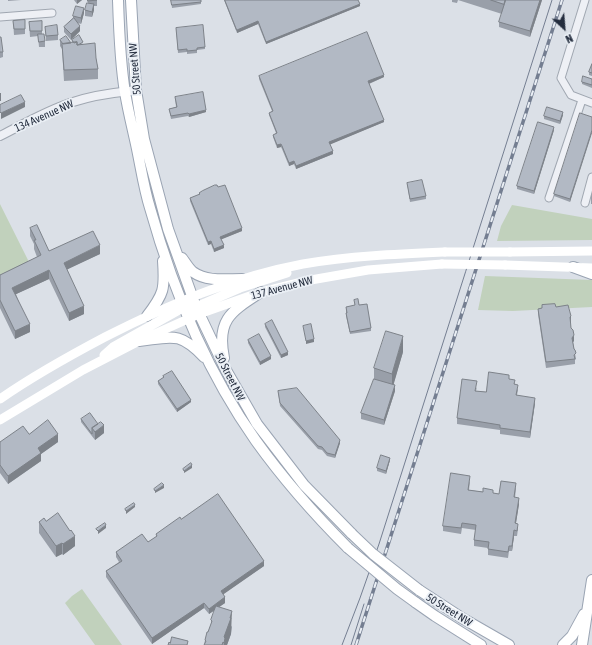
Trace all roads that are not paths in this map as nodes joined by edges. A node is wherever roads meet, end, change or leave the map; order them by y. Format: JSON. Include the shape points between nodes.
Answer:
{"nodes":[{"id":1,"x":118,"y":0,"type":"edge"},
{"id":2,"x":130,"y":0,"type":"edge"},
{"id":3,"x":585,"y":0,"type":"edge"},
{"id":4,"x":52,"y":13,"type":"dead end"},
{"id":5,"x":0,"y":17,"type":"edge"},
{"id":6,"x":136,"y":90,"type":"junction"},
{"id":7,"x":124,"y":91,"type":"junction"},
{"id":8,"x":582,"y":100,"type":"junction"},
{"id":9,"x":592,"y":103,"type":"edge"},
{"id":10,"x":0,"y":136,"type":"edge"},
{"id":11,"x":592,"y":177,"type":"edge"},
{"id":12,"x":549,"y":198,"type":"dead end"},
{"id":13,"x":585,"y":203,"type":"dead end"},
{"id":14,"x":162,"y":249,"type":"junction"},
{"id":15,"x":176,"y":250,"type":"junction"},
{"id":16,"x":592,"y":252,"type":"edge"},
{"id":17,"x":304,"y":264,"type":"junction"},
{"id":18,"x":573,"y":267,"type":"junction"},
{"id":19,"x":592,"y":268,"type":"edge"},
{"id":20,"x":592,"y":274,"type":"edge"},
{"id":21,"x":242,"y":279,"type":"junction"},
{"id":22,"x":261,"y":292,"type":"junction"},
{"id":23,"x":192,"y":296,"type":"junction"},
{"id":24,"x":183,"y":304,"type":"junction"},
{"id":25,"x":198,"y":310,"type":"junction"},
{"id":26,"x":147,"y":316,"type":"junction"},
{"id":27,"x":188,"y":318,"type":"junction"},
{"id":28,"x":139,"y":341,"type":"junction"},
{"id":29,"x":98,"y":362,"type":"junction"},
{"id":30,"x":210,"y":363,"type":"junction"},
{"id":31,"x":226,"y":370,"type":"junction"},
{"id":32,"x":0,"y":399,"type":"edge"},
{"id":33,"x":0,"y":420,"type":"edge"},
{"id":34,"x":592,"y":580,"type":"edge"},
{"id":35,"x":588,"y":607,"type":"junction"},
{"id":36,"x":481,"y":645,"type":"edge"},
{"id":37,"x":509,"y":645,"type":"edge"},
{"id":38,"x":563,"y":645,"type":"edge"},
{"id":39,"x":582,"y":645,"type":"edge"}],
"edges":[{"from":1,"to":7,"type":"main road","name":"50 Street NW"},
{"from":2,"to":6,"type":"main road","name":"50 Street NW"},
{"from":3,"to":8,"type":"street","via":[[561,78],[571,95]]},
{"from":4,"to":5,"type":"street"},
{"from":6,"to":7,"type":"street","name":"134 Avenue NW"},
{"from":6,"to":15,"type":"main road","name":"50 Street NW","via":[[144,139]]},
{"from":7,"to":10,"type":"street","name":"134 Avenue NW","via":[[69,103]]},
{"from":7,"to":14,"type":"main road","name":"50 Street NW","via":[[149,207]]},
{"from":8,"to":9,"type":"street"},
{"from":8,"to":12,"type":"street"},
{"from":11,"to":13,"type":"street"},
{"from":14,"to":24,"type":"main road","name":"50 Street NW"},
{"from":14,"to":26,"type":"main road","via":[[164,283],[160,298]]},
{"from":15,"to":21,"type":"main road","via":[[192,272],[214,280]]},
{"from":15,"to":23,"type":"main road","name":"50 Street NW"},
{"from":16,"to":17,"type":"main road","name":"137 Avenue NW","bridge":true,"via":[[445,252],[367,256]]},
{"from":17,"to":21,"type":"main road","name":"137 Avenue NW"},
{"from":17,"to":25,"type":"main road","via":[[286,273],[240,288]]},
{"from":18,"to":19,"type":"main road","name":"137 Avenue NW"},
{"from":18,"to":20,"type":"main road"},
{"from":18,"to":22,"type":"main road","name":"137 Avenue NW","bridge":true,"via":[[442,264],[361,271]]},
{"from":21,"to":23,"type":"main road","name":"137 Avenue NW"},
{"from":22,"to":25,"type":"main road","name":"137 Avenue NW"},
{"from":22,"to":31,"type":"main road","via":[[227,318],[222,339]]},
{"from":23,"to":24,"type":"main road","name":"137 Avenue NW"},
{"from":23,"to":25,"type":"main road","name":"50 Street NW"},
{"from":24,"to":26,"type":"main road","name":"137 Avenue NW"},
{"from":24,"to":27,"type":"main road","name":"50 Street NW"},
{"from":24,"to":29,"type":"main road","via":[[113,347]]},
{"from":25,"to":27,"type":"main road","name":"137 Avenue NW"},
{"from":25,"to":31,"type":"main road","name":"50 Street NW"},
{"from":26,"to":32,"type":"main road","name":"137 Avenue NW","via":[[68,356]]},
{"from":27,"to":28,"type":"main road","name":"137 Avenue NW"},
{"from":27,"to":30,"type":"main road","name":"50 Street NW"},
{"from":28,"to":29,"type":"main road","name":"137 Avenue NW"},
{"from":28,"to":30,"type":"main road","via":[[167,337],[183,340],[194,346]]},
{"from":29,"to":33,"type":"main road","name":"137 Avenue NW"},
{"from":30,"to":36,"type":"main road","name":"50 Street NW","bridge":true,"via":[[241,418],[276,468],[319,519],[348,548],[397,589]]},
{"from":31,"to":37,"type":"main road","name":"50 Street NW","bridge":true,"via":[[270,442],[304,485],[352,534],[419,590]]},
{"from":34,"to":35,"type":"main road"},
{"from":35,"to":38,"type":"main road","via":[[572,636]]},
{"from":35,"to":39,"type":"main road"}]}
